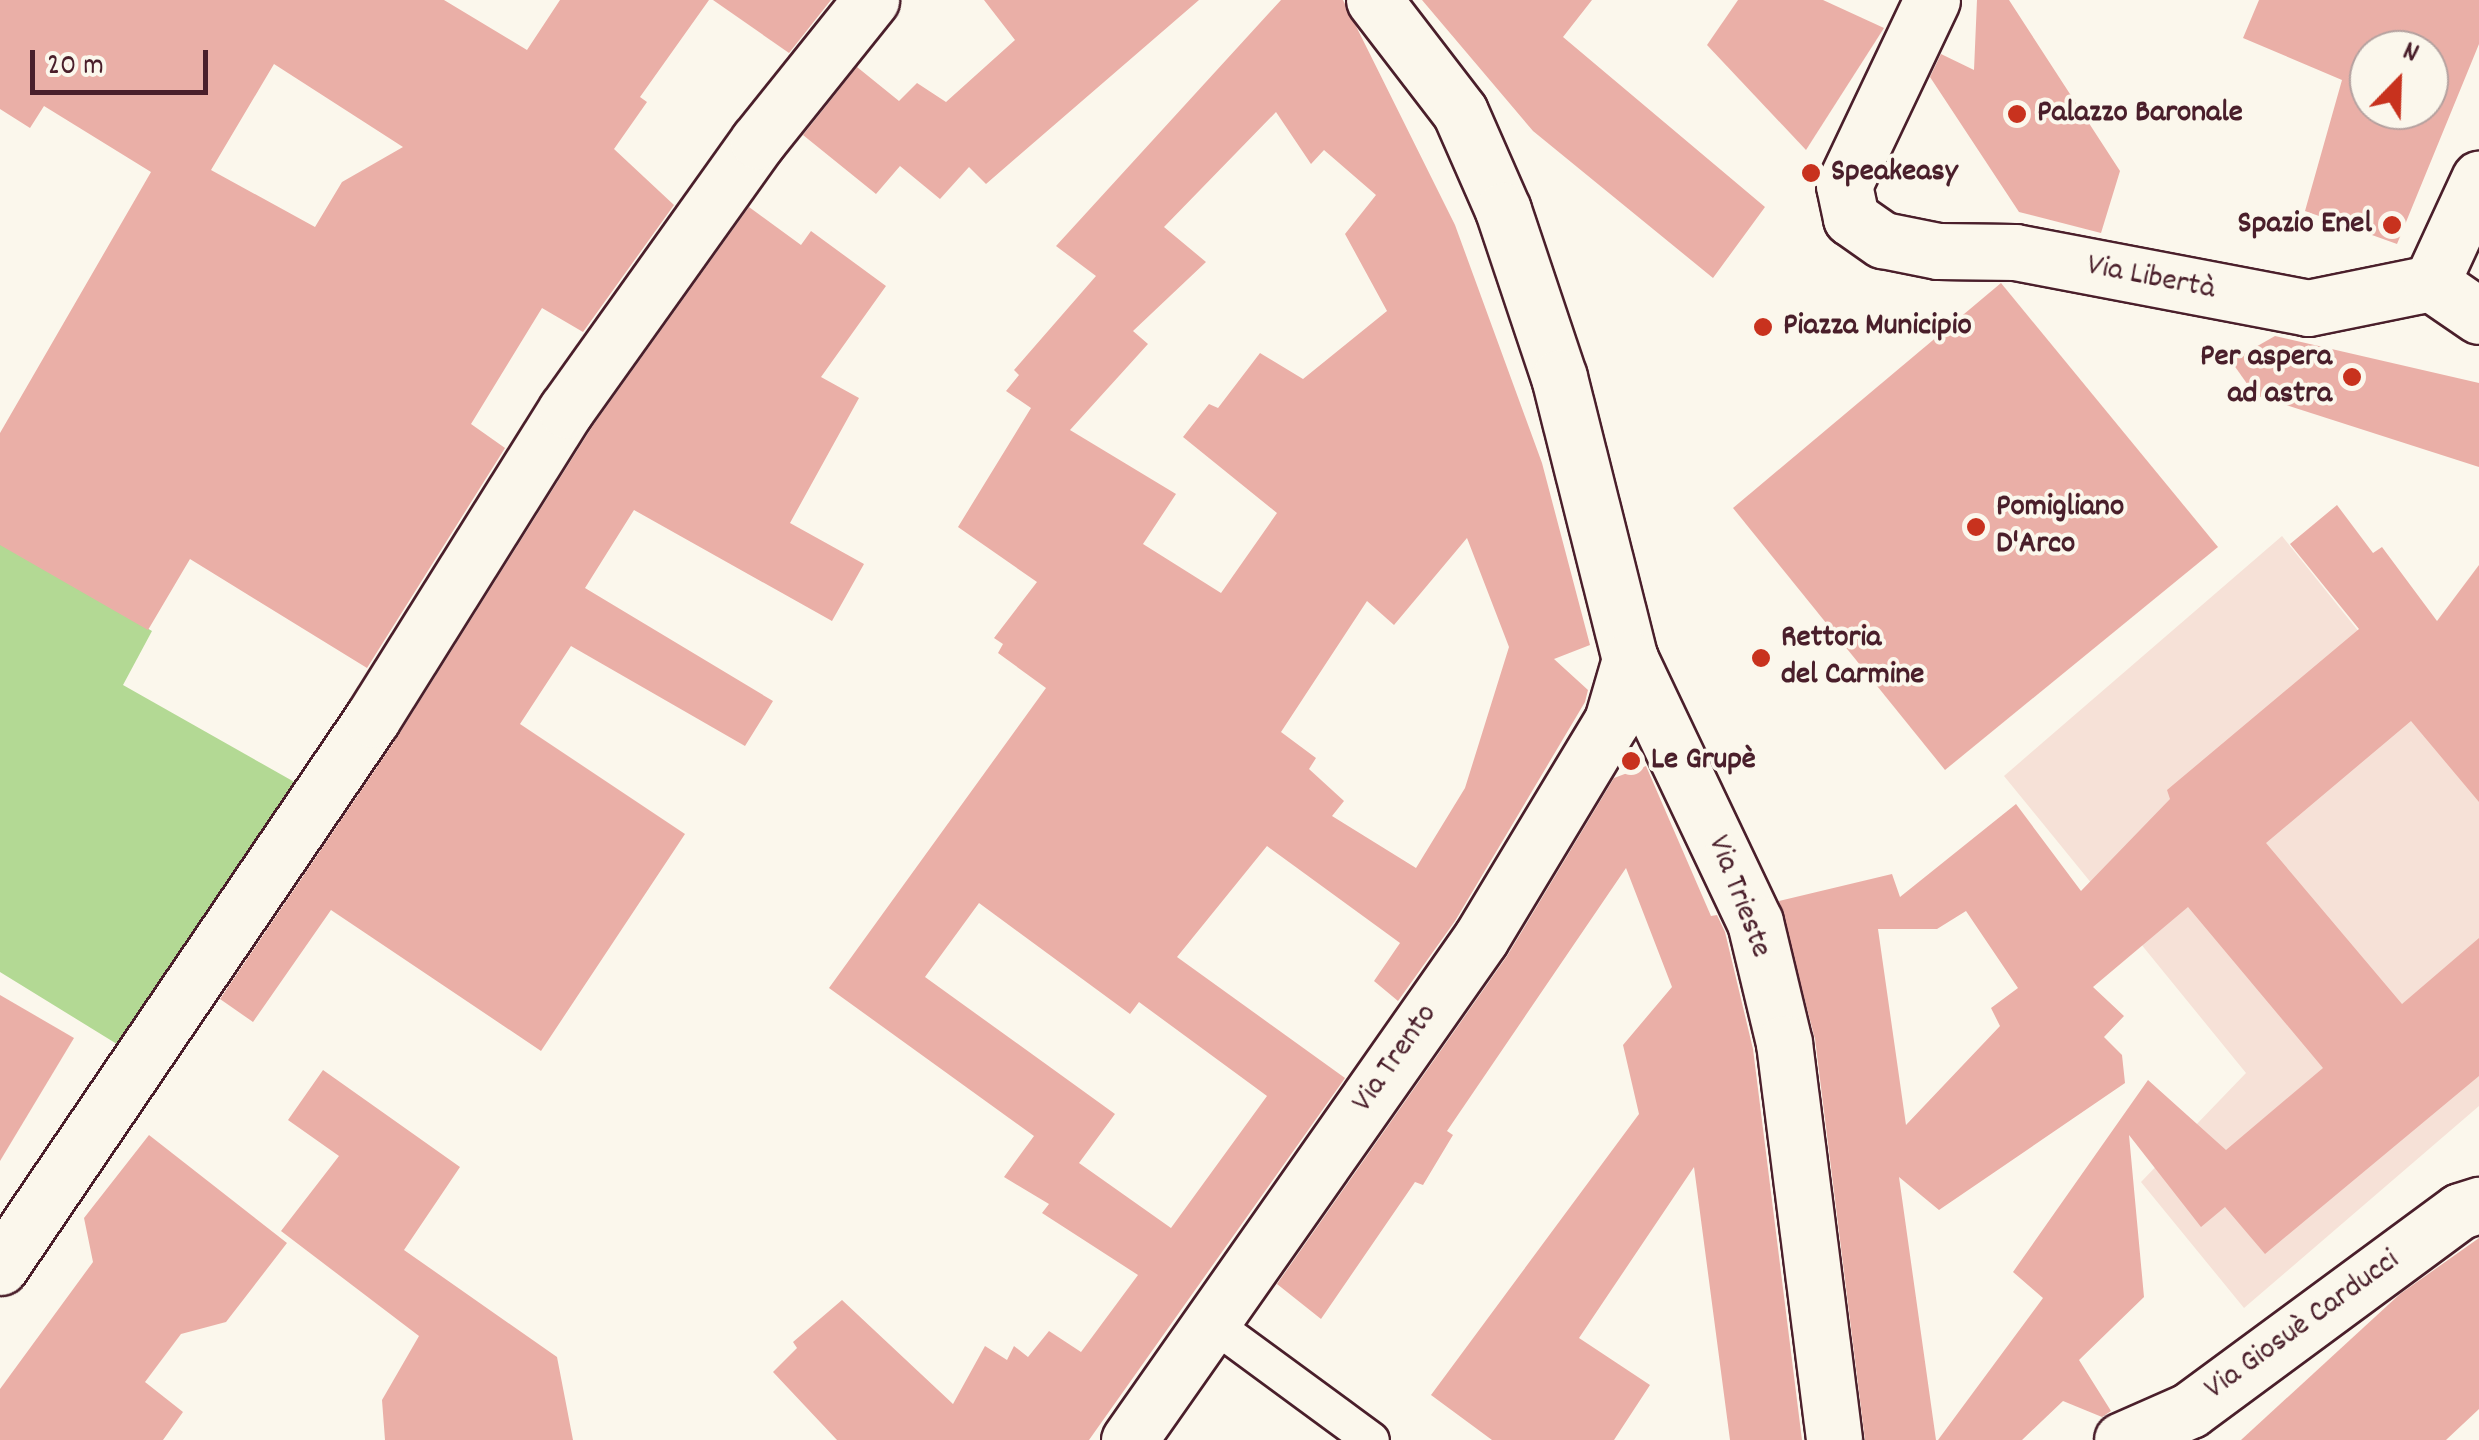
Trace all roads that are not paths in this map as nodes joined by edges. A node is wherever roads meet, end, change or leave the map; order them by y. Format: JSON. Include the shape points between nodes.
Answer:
{"nodes":[{"id":1,"x":871,"y":0,"type":"edge"},
{"id":2,"x":1374,"y":0,"type":"edge"},
{"id":3,"x":1932,"y":0,"type":"edge"},
{"id":4,"x":2479,"y":179,"type":"edge"},
{"id":5,"x":2430,"y":282,"type":"junction"},
{"id":6,"x":2479,"y":316,"type":"edge"},
{"id":7,"x":1630,"y":659,"type":"junction"},
{"id":8,"x":2479,"y":1205,"type":"edge"},
{"id":9,"x":0,"y":1266,"type":"edge"},
{"id":10,"x":1212,"y":1322,"type":"junction"},
{"id":11,"x":2201,"y":1425,"type":"edge"},
{"id":12,"x":1129,"y":1440,"type":"edge"},
{"id":13,"x":1371,"y":1440,"type":"edge"},
{"id":14,"x":1834,"y":1440,"type":"edge"},
{"id":15,"x":2122,"y":1440,"type":"edge"}],
"edges":[{"from":1,"to":9,"type":"street","via":[[758,140],[566,410],[372,718]]},
{"from":2,"to":7,"type":"street","name":"Via Trieste","via":[[1460,112],[1504,210],[1559,376]]},
{"from":3,"to":5,"type":"street","name":"Via Libertà","via":[[1844,185],[1850,218],[1883,240],[1938,251],[2015,252],[2308,308]]},
{"from":4,"to":5,"type":"street"},
{"from":5,"to":6,"type":"street"},
{"from":7,"to":10,"type":"street","name":"Via Trento","via":[[1612,721],[1482,938]]},
{"from":7,"to":14,"type":"street","name":"Via Trieste","via":[[1755,922],[1784,1042]]},
{"from":8,"to":11,"type":"street","name":"Via Giosuè Carducci","via":[[2460,1210]]},
{"from":10,"to":12,"type":"street","name":"Via Trento"},
{"from":10,"to":13,"type":"lane"},
{"from":11,"to":15,"type":"street","name":"Via Giosuè Carducci"}]}
